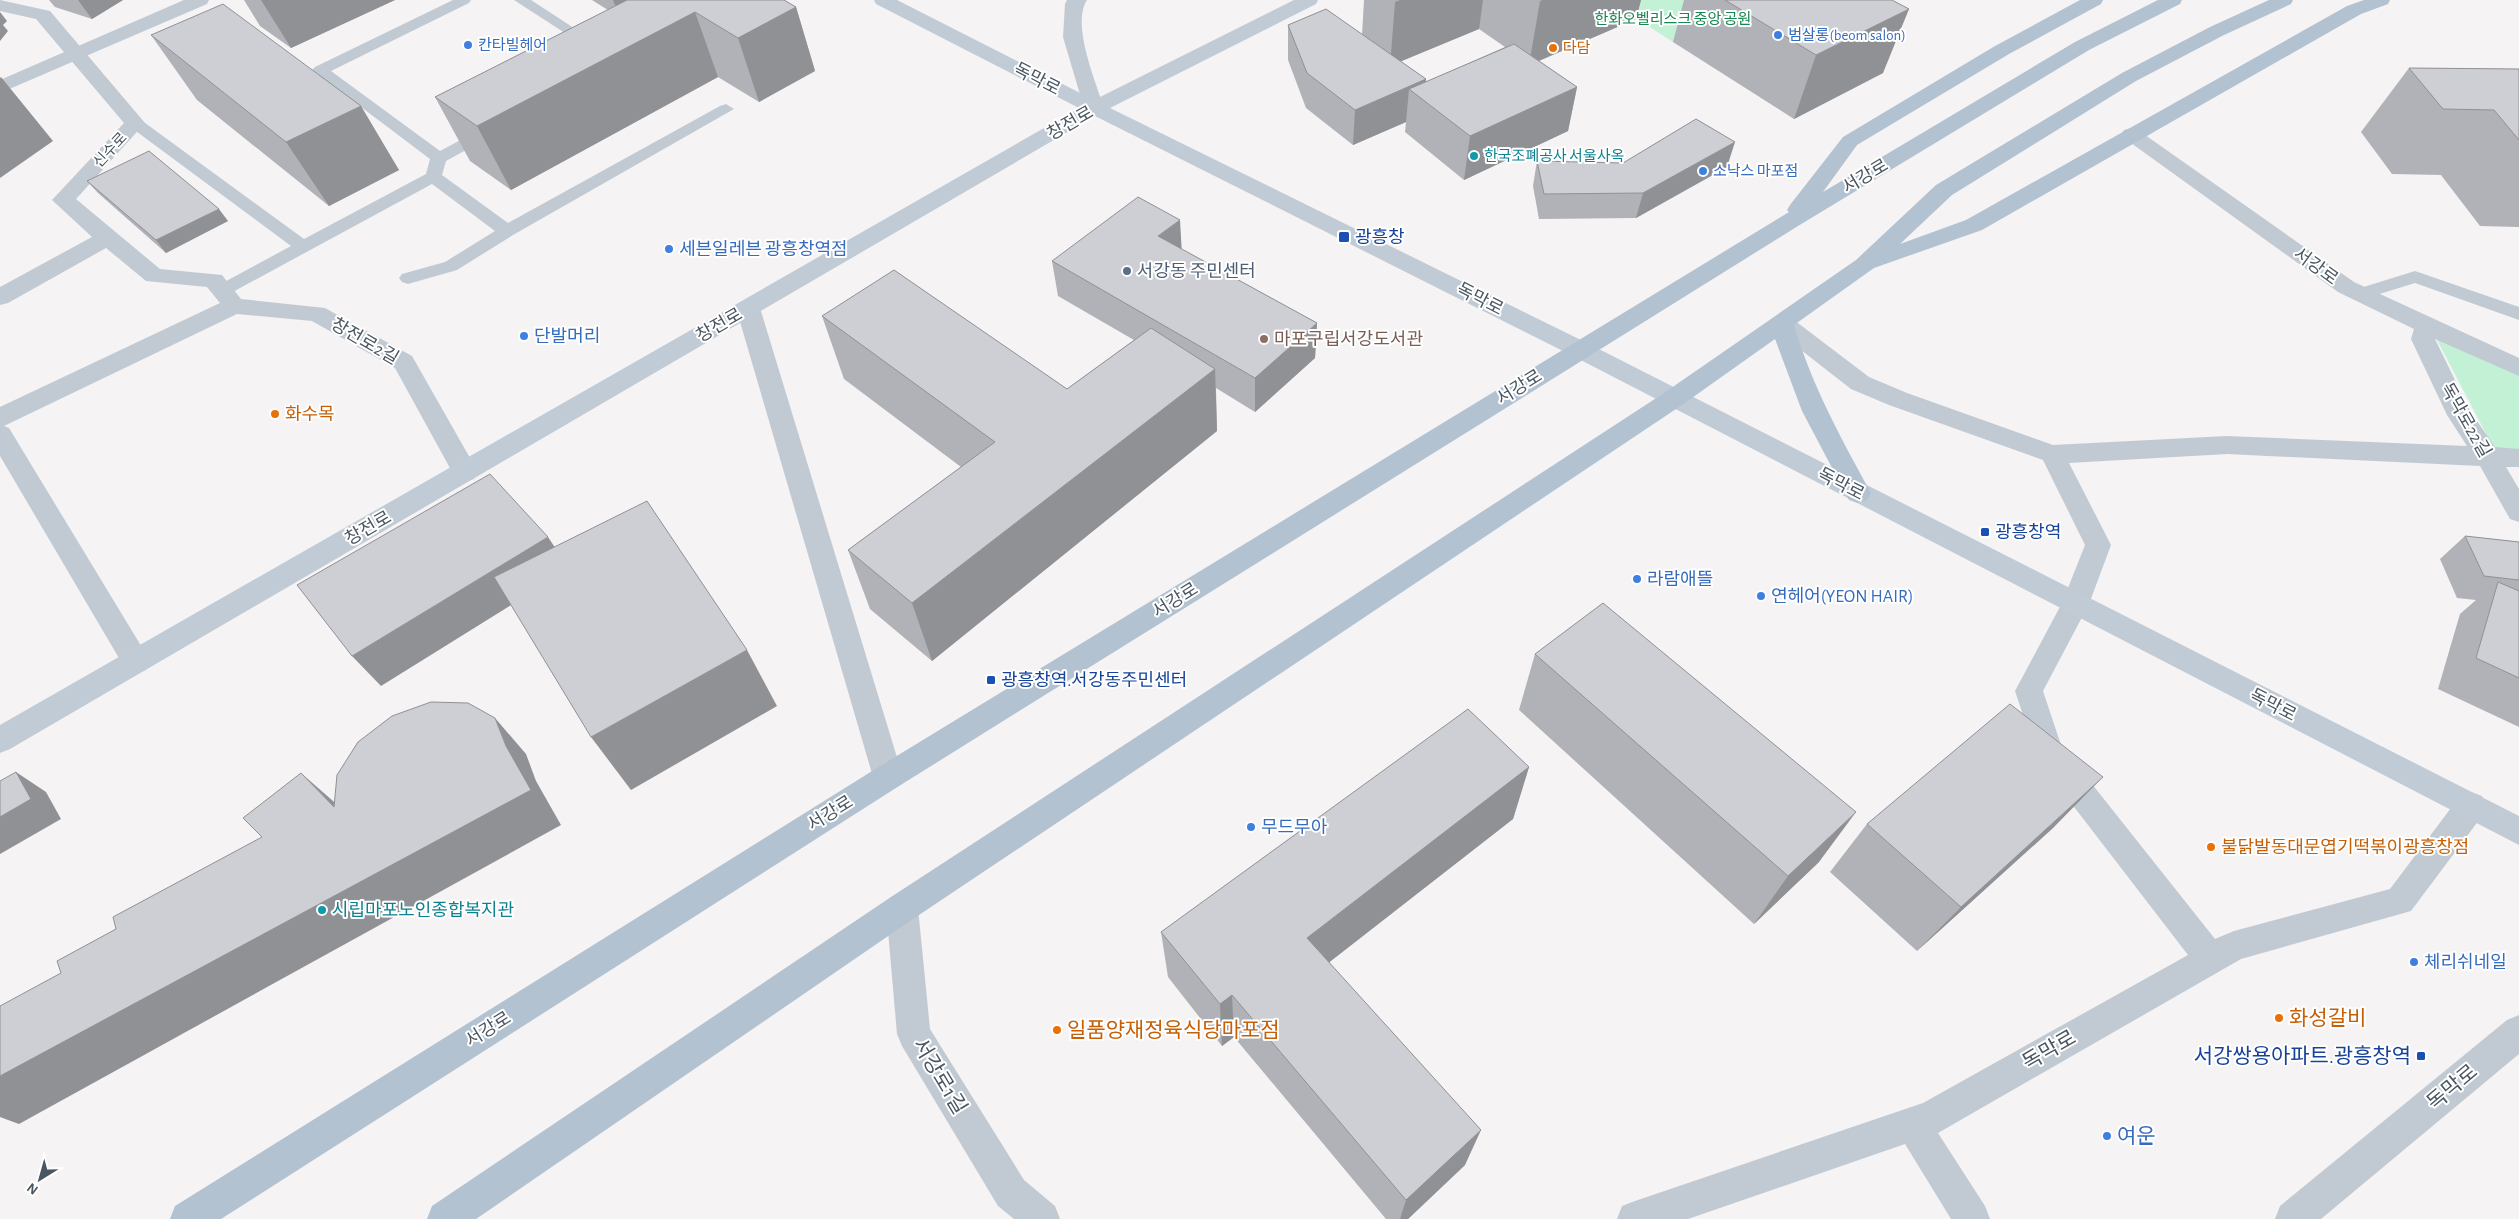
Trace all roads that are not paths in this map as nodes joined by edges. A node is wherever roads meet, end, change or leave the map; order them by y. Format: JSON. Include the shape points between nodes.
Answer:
{"nodes":[{"id":1,"x":200,"y":0,"type":"edge"},
{"id":2,"x":464,"y":0,"type":"edge"},
{"id":3,"x":521,"y":0,"type":"edge"},
{"id":4,"x":883,"y":0,"type":"edge"},
{"id":5,"x":1078,"y":0,"type":"edge"},
{"id":6,"x":1309,"y":0,"type":"edge"},
{"id":7,"x":2094,"y":0,"type":"edge"},
{"id":8,"x":2172,"y":0,"type":"edge"},
{"id":9,"x":2284,"y":0,"type":"edge"},
{"id":10,"x":2381,"y":0,"type":"edge"},
{"id":11,"x":0,"y":5,"type":"edge"},
{"id":12,"x":603,"y":51,"type":"edge"},
{"id":13,"x":77,"y":54,"type":"junction"},
{"id":14,"x":0,"y":88,"type":"edge"},
{"id":15,"x":726,"y":108,"type":"dead end"},
{"id":16,"x":1094,"y":108,"type":"junction"},
{"id":17,"x":135,"y":123,"type":"junction"},
{"id":18,"x":499,"y":126,"type":"edge"},
{"id":19,"x":2131,"y":134,"type":"junction"},
{"id":20,"x":439,"y":158,"type":"junction"},
{"id":21,"x":433,"y":177,"type":"junction"},
{"id":22,"x":1790,"y":221,"type":"junction"},
{"id":23,"x":507,"y":231,"type":"junction"},
{"id":24,"x":107,"y":238,"type":"junction"},
{"id":25,"x":303,"y":246,"type":"junction"},
{"id":26,"x":1864,"y":265,"type":"junction"},
{"id":27,"x":408,"y":278,"type":"dead end"},
{"id":28,"x":2360,"y":294,"type":"junction"},
{"id":29,"x":0,"y":297,"type":"edge"},
{"id":30,"x":228,"y":298,"type":"junction"},
{"id":31,"x":748,"y":308,"type":"junction"},
{"id":32,"x":2519,"y":314,"type":"edge"},
{"id":33,"x":1782,"y":323,"type":"junction"},
{"id":34,"x":2427,"y":326,"type":"junction"},
{"id":35,"x":1581,"y":350,"type":"junction"},
{"id":36,"x":2519,"y":368,"type":"edge"},
{"id":37,"x":1673,"y":399,"type":"junction"},
{"id":38,"x":0,"y":418,"type":"edge"},
{"id":39,"x":0,"y":434,"type":"edge"},
{"id":40,"x":2052,"y":454,"type":"junction"},
{"id":41,"x":2487,"y":456,"type":"junction"},
{"id":42,"x":2519,"y":458,"type":"edge"},
{"id":43,"x":465,"y":472,"type":"junction"},
{"id":44,"x":1858,"y":493,"type":"junction"},
{"id":45,"x":2519,"y":512,"type":"edge"},
{"id":46,"x":2075,"y":604,"type":"junction"},
{"id":47,"x":136,"y":662,"type":"junction"},
{"id":48,"x":0,"y":740,"type":"edge"},
{"id":49,"x":888,"y":777,"type":"junction"},
{"id":50,"x":2471,"y":806,"type":"junction"},
{"id":51,"x":2519,"y":831,"type":"edge"},
{"id":52,"x":902,"y":908,"type":"junction"},
{"id":53,"x":2211,"y":959,"type":"junction"},
{"id":54,"x":2519,"y":1032,"type":"edge"},
{"id":55,"x":1912,"y":1124,"type":"junction"},
{"id":56,"x":188,"y":1219,"type":"edge"},
{"id":57,"x":444,"y":1219,"type":"edge"},
{"id":58,"x":1042,"y":1219,"type":"edge"},
{"id":59,"x":1635,"y":1219,"type":"edge"},
{"id":60,"x":1972,"y":1219,"type":"edge"},
{"id":61,"x":2293,"y":1219,"type":"edge"}],
"edges":[{"from":1,"to":13,"type":"street"},
{"from":2,"to":20,"type":"lane","via":[[320,70]]},
{"from":3,"to":12,"type":"lane"},
{"from":4,"to":16,"type":"main road","name":"독막로"},
{"from":5,"to":16,"type":"street","via":[[1074,4],[1072,37]]},
{"from":6,"to":16,"type":"main road","name":"창전로"},
{"from":7,"to":22,"type":"main road","via":[[2002,50],[1850,141]]},
{"from":8,"to":22,"type":"main road","name":"서강로","via":[[2082,46]]},
{"from":9,"to":26,"type":"main road","via":[[2129,77],[1944,190]]},
{"from":10,"to":19,"type":"main road","via":[[2354,10]]},
{"from":11,"to":13,"type":"street","name":"신수로","via":[[43,15]]},
{"from":13,"to":14,"type":"street"},
{"from":13,"to":17,"type":"street","name":"신수로"},
{"from":15,"to":23,"type":"lane"},
{"from":16,"to":31,"type":"main road","name":"창전로"},
{"from":16,"to":35,"type":"main road","name":"독막로"},
{"from":17,"to":24,"type":"street","name":"신수로","via":[[62,200]]},
{"from":17,"to":25,"type":"lane"},
{"from":18,"to":20,"type":"lane"},
{"from":19,"to":26,"type":"main road","via":[[1974,225]]},
{"from":19,"to":28,"type":"street","name":"서강로"},
{"from":20,"to":21,"type":"lane"},
{"from":21,"to":23,"type":"lane"},
{"from":21,"to":25,"type":"lane"},
{"from":22,"to":35,"type":"main road","name":"서강로"},
{"from":23,"to":27,"type":"lane","via":[[451,266]]},
{"from":24,"to":29,"type":"street"},
{"from":24,"to":30,"type":"street","name":"창전로2길","via":[[154,276],[214,280]]},
{"from":25,"to":30,"type":"lane"},
{"from":26,"to":33,"type":"main road"},
{"from":28,"to":32,"type":"lane","via":[[2415,277]]},
{"from":28,"to":34,"type":"street","name":"서강로"},
{"from":30,"to":38,"type":"street"},
{"from":30,"to":43,"type":"street","name":"창전로2길","via":[[317,314],[404,362]]},
{"from":31,"to":43,"type":"main road","name":"창전로"},
{"from":31,"to":49,"type":"street"},
{"from":33,"to":37,"type":"main road"},
{"from":33,"to":40,"type":"street","via":[[1860,383]]},
{"from":33,"to":44,"type":"main road","via":[[1808,402]]},
{"from":34,"to":36,"type":"street","name":"서강로"},
{"from":34,"to":41,"type":"street","name":"독막로22길","via":[[2423,339],[2460,414]]},
{"from":35,"to":37,"type":"main road","name":"독막로"},
{"from":35,"to":49,"type":"main road","name":"서강로"},
{"from":37,"to":44,"type":"main road","name":"독막로"},
{"from":37,"to":52,"type":"main road"},
{"from":39,"to":47,"type":"street"},
{"from":40,"to":41,"type":"street","via":[[2227,445]]},
{"from":40,"to":46,"type":"street","via":[[2098,545]]},
{"from":41,"to":42,"type":"street"},
{"from":41,"to":45,"type":"street","name":"독막로22길"},
{"from":43,"to":47,"type":"main road","name":"창전로"},
{"from":44,"to":46,"type":"main road","name":"독막로"},
{"from":46,"to":50,"type":"main road","name":"독막로"},
{"from":46,"to":53,"type":"street","via":[[2029,691],[2048,751]]},
{"from":47,"to":48,"type":"main road","name":"창전로"},
{"from":49,"to":56,"type":"main road","name":"서강로"},
{"from":50,"to":51,"type":"main road","name":"독막로"},
{"from":50,"to":53,"type":"street","name":"독막로","via":[[2400,901],[2234,946]]},
{"from":52,"to":57,"type":"main road"},
{"from":52,"to":58,"type":"street","name":"서강로1길","via":[[914,1034],[1011,1193]]},
{"from":53,"to":55,"type":"street","name":"독막로","via":[[1931,1118]]},
{"from":54,"to":61,"type":"street","name":"독막로"},
{"from":55,"to":59,"type":"street","name":"독막로"},
{"from":55,"to":60,"type":"street"}]}
